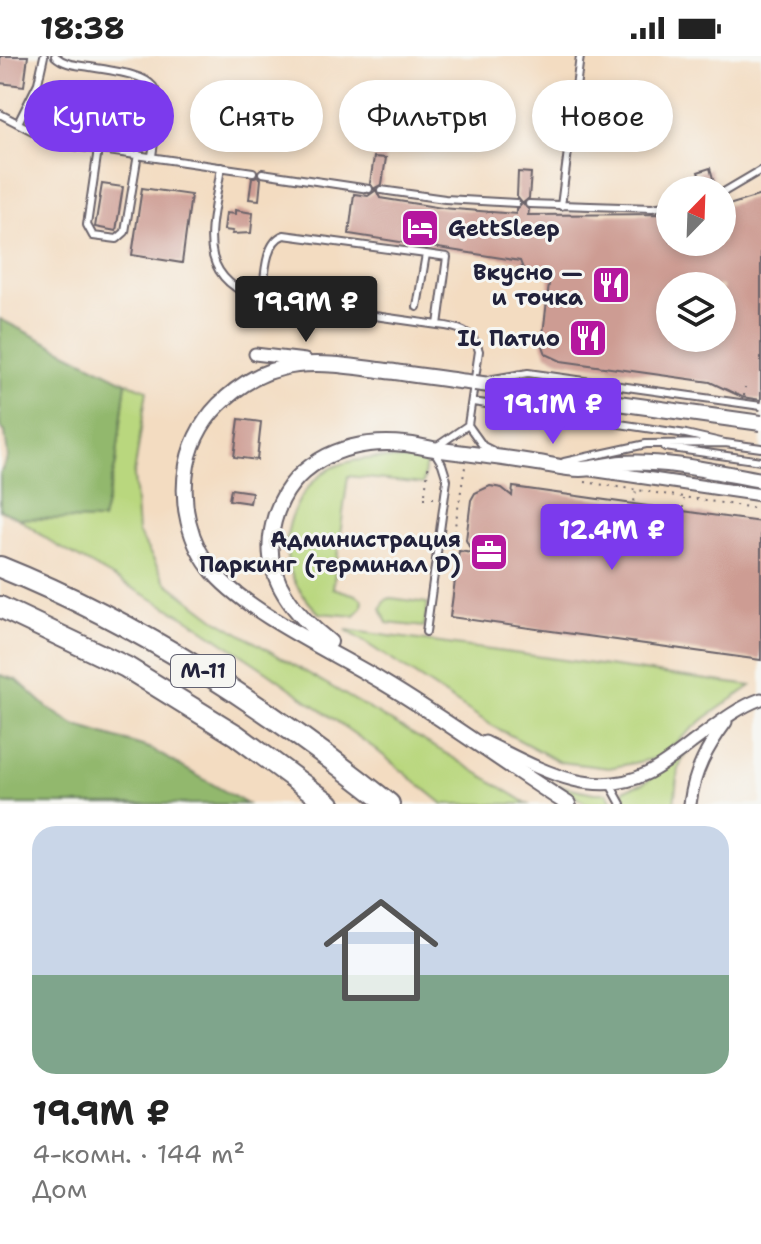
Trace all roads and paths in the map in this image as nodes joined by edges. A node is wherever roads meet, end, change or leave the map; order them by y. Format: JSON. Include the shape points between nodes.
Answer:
{"nodes":[{"id":1,"x":44,"y":56,"type":"edge"},
{"id":2,"x":55,"y":56,"type":"edge"},
{"id":3,"x":580,"y":56,"type":"edge"},
{"id":4,"x":0,"y":114,"type":"edge"},
{"id":5,"x":18,"y":123,"type":"junction"},
{"id":6,"x":24,"y":126,"type":"edge"},
{"id":7,"x":98,"y":152,"type":"edge"},
{"id":8,"x":122,"y":152,"type":"edge"},
{"id":9,"x":138,"y":154,"type":"junction"},
{"id":10,"x":152,"y":156,"type":"junction"},
{"id":11,"x":221,"y":167,"type":"junction"},
{"id":12,"x":761,"y":170,"type":"edge"},
{"id":13,"x":253,"y":172,"type":"dead end"},
{"id":14,"x":262,"y":173,"type":"dead end"},
{"id":15,"x":736,"y":185,"type":"edge"},
{"id":16,"x":369,"y":189,"type":"dead end"},
{"id":17,"x":381,"y":190,"type":"dead end"},
{"id":18,"x":516,"y":203,"type":"dead end"},
{"id":19,"x":529,"y":204,"type":"dead end"},
{"id":20,"x":561,"y":206,"type":"junction"},
{"id":21,"x":656,"y":207,"type":"edge"},
{"id":22,"x":426,"y":254,"type":"junction"},
{"id":23,"x":262,"y":300,"type":"junction"},
{"id":24,"x":417,"y":307,"type":"dead end"},
{"id":25,"x":438,"y":325,"type":"junction"},
{"id":26,"x":255,"y":354,"type":"dead end"},
{"id":27,"x":329,"y":363,"type":"junction"},
{"id":28,"x":475,"y":383,"type":"junction"},
{"id":29,"x":473,"y":402,"type":"junction"},
{"id":30,"x":761,"y":406,"type":"edge"},
{"id":31,"x":761,"y":423,"type":"edge"},
{"id":32,"x":468,"y":425,"type":"junction"},
{"id":33,"x":725,"y":443,"type":"junction"},
{"id":34,"x":646,"y":444,"type":"junction"},
{"id":35,"x":761,"y":448,"type":"edge"},
{"id":36,"x":432,"y":449,"type":"junction"},
{"id":37,"x":514,"y":459,"type":"junction"},
{"id":38,"x":761,"y":461,"type":"edge"},
{"id":39,"x":465,"y":465,"type":"dead end"},
{"id":40,"x":577,"y":475,"type":"junction"},
{"id":41,"x":761,"y":480,"type":"edge"},
{"id":42,"x":636,"y":489,"type":"junction"},
{"id":43,"x":761,"y":495,"type":"edge"},
{"id":44,"x":684,"y":497,"type":"junction"},
{"id":45,"x":444,"y":499,"type":"junction"},
{"id":46,"x":761,"y":509,"type":"edge"},
{"id":47,"x":630,"y":525,"type":"dead end"},
{"id":48,"x":680,"y":532,"type":"dead end"},
{"id":49,"x":450,"y":556,"type":"dead end"},
{"id":50,"x":0,"y":567,"type":"edge"},
{"id":51,"x":0,"y":607,"type":"edge"},
{"id":52,"x":426,"y":632,"type":"dead end"},
{"id":53,"x":382,"y":681,"type":"junction"},
{"id":54,"x":761,"y":699,"type":"edge"},
{"id":55,"x":731,"y":715,"type":"junction"},
{"id":56,"x":449,"y":723,"type":"junction"},
{"id":57,"x":610,"y":784,"type":"junction"},
{"id":58,"x":329,"y":804,"type":"edge"},
{"id":59,"x":389,"y":804,"type":"edge"},
{"id":60,"x":568,"y":804,"type":"edge"},
{"id":61,"x":621,"y":804,"type":"edge"},
{"id":62,"x":690,"y":804,"type":"edge"}],
"edges":[{"from":1,"to":5,"type":"lane","via":[[38,83]]},
{"from":2,"to":10,"type":"lane","via":[[69,64],[133,74],[150,82],[159,103]]},
{"from":3,"to":20,"type":"lane"},
{"from":4,"to":5,"type":"lane"},
{"from":5,"to":6,"type":"lane"},
{"from":7,"to":9,"type":"lane","via":[[87,225],[93,236],[117,239],[123,236]]},
{"from":8,"to":9,"type":"lane"},
{"from":9,"to":10,"type":"lane"},
{"from":10,"to":11,"type":"lane"},
{"from":11,"to":13,"type":"lane"},
{"from":11,"to":23,"type":"lane","via":[[214,263],[228,284]]},
{"from":12,"to":15,"type":"lane"},
{"from":14,"to":16,"type":"lane"},
{"from":17,"to":18,"type":"lane"},
{"from":19,"to":20,"type":"lane"},
{"from":20,"to":21,"type":"lane"},
{"from":22,"to":23,"type":"lane","via":[[284,235],[271,244]]},
{"from":22,"to":24,"type":"lane"},
{"from":22,"to":25,"type":"lane","via":[[447,257]]},
{"from":23,"to":25,"type":"lane"},
{"from":25,"to":29,"type":"lane","via":[[462,330],[477,342]]},
{"from":26,"to":27,"type":"street"},
{"from":27,"to":28,"type":"street"},
{"from":27,"to":53,"type":"street","via":[[276,369],[245,383],[219,404],[192,447],[185,478],[186,513],[198,549],[215,574],[255,606]]},
{"from":28,"to":30,"type":"lane","bridge":true,"via":[[528,373]]},
{"from":28,"to":31,"type":"street","bridge":true},
{"from":29,"to":32,"type":"lane"},
{"from":29,"to":33,"type":"lane"},
{"from":32,"to":36,"type":"lane"},
{"from":32,"to":37,"type":"lane","via":[[483,446]]},
{"from":33,"to":34,"type":"lane"},
{"from":33,"to":35,"type":"lane"},
{"from":34,"to":37,"type":"lane","via":[[570,462]]},
{"from":34,"to":38,"type":"lane"},
{"from":36,"to":37,"type":"street"},
{"from":36,"to":45,"type":"lane","via":[[447,480]]},
{"from":36,"to":45,"type":"path","via":[[425,495]]},
{"from":36,"to":53,"type":"street","via":[[361,445],[319,459],[287,490],[271,533],[273,565],[292,606]]},
{"from":37,"to":40,"type":"street"},
{"from":39,"to":49,"type":"path"},
{"from":40,"to":41,"type":"street","via":[[624,463],[661,464]]},
{"from":40,"to":42,"type":"path"},
{"from":40,"to":43,"type":"street"},
{"from":42,"to":44,"type":"path"},
{"from":42,"to":47,"type":"path"},
{"from":44,"to":46,"type":"path"},
{"from":44,"to":48,"type":"path"},
{"from":45,"to":52,"type":"lane"},
{"from":50,"to":59,"type":"highway","number":"М-11","via":[[154,641],[257,704]]},
{"from":51,"to":58,"type":"highway","number":"М-11","via":[[126,667],[236,735]]},
{"from":53,"to":56,"type":"street"},
{"from":54,"to":55,"type":"street"},
{"from":55,"to":57,"type":"street","via":[[657,768]]},
{"from":55,"to":62,"type":"street","via":[[704,753]]},
{"from":56,"to":57,"type":"street","via":[[555,775]]},
{"from":56,"to":60,"type":"street"},
{"from":57,"to":61,"type":"lane"}]}
